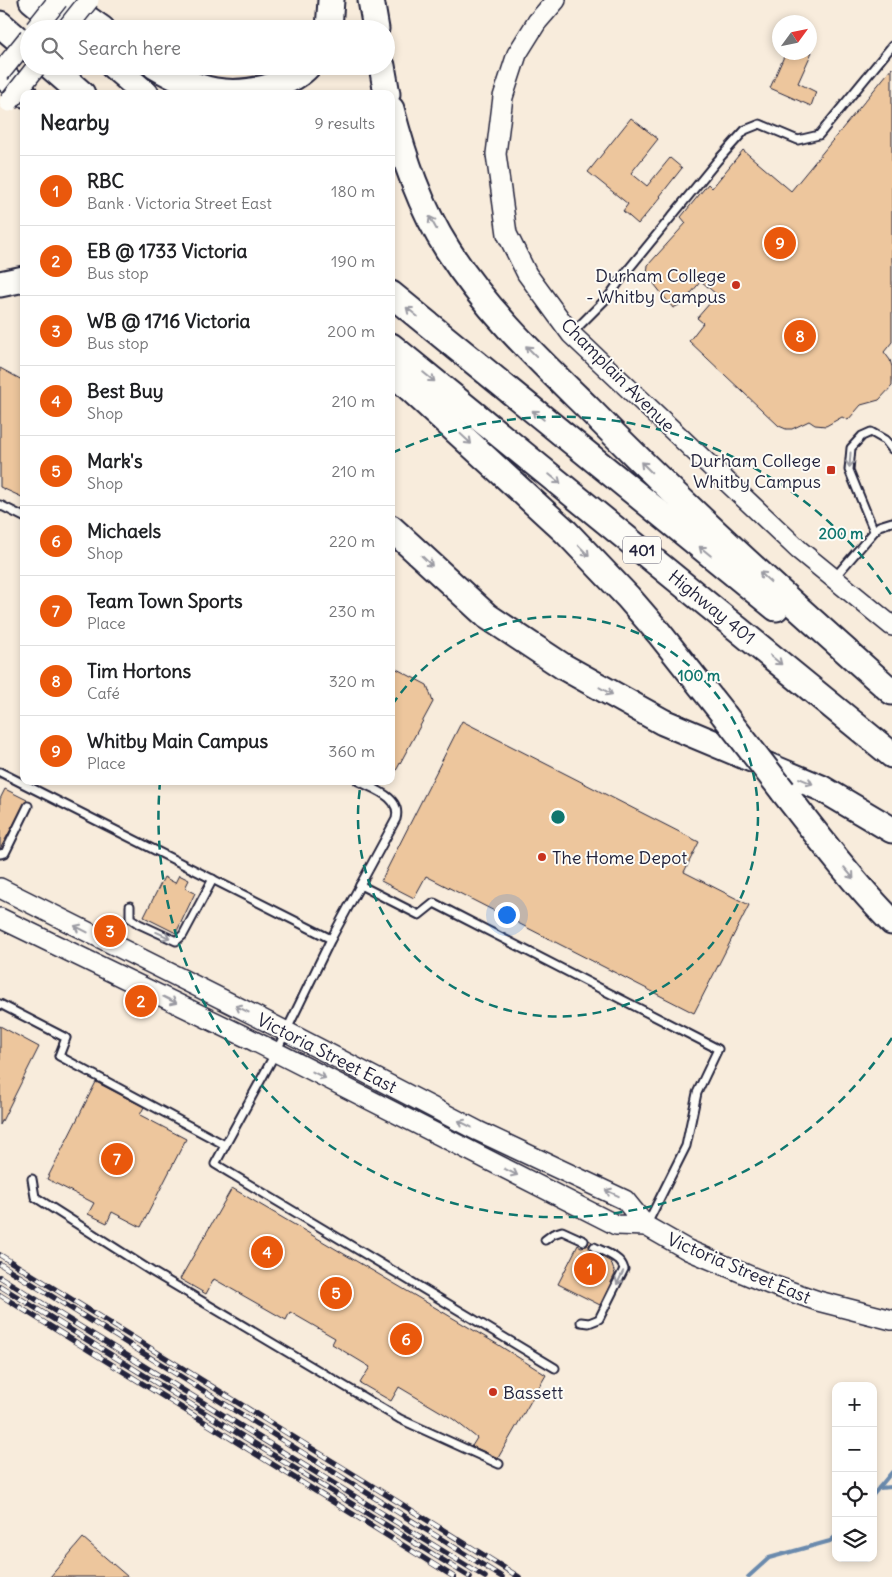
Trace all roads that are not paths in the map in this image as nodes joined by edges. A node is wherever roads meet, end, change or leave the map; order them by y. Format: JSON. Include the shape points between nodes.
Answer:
{"nodes":[{"id":1,"x":32,"y":0,"type":"edge"},
{"id":2,"x":60,"y":0,"type":"edge"},
{"id":3,"x":89,"y":0,"type":"edge"},
{"id":4,"x":331,"y":0,"type":"edge"},
{"id":5,"x":371,"y":0,"type":"edge"},
{"id":6,"x":556,"y":0,"type":"edge"},
{"id":7,"x":43,"y":20,"type":"edge"},
{"id":8,"x":56,"y":20,"type":"edge"},
{"id":9,"x":74,"y":20,"type":"edge"},
{"id":10,"x":89,"y":20,"type":"edge"},
{"id":11,"x":330,"y":20,"type":"edge"},
{"id":12,"x":374,"y":20,"type":"edge"},
{"id":13,"x":0,"y":24,"type":"edge"},
{"id":14,"x":20,"y":41,"type":"edge"},
{"id":15,"x":892,"y":46,"type":"edge"},
{"id":16,"x":20,"y":48,"type":"edge"},
{"id":17,"x":0,"y":73,"type":"edge"},
{"id":18,"x":31,"y":75,"type":"edge"},
{"id":19,"x":60,"y":75,"type":"edge"},
{"id":20,"x":124,"y":75,"type":"edge"},
{"id":21,"x":172,"y":75,"type":"edge"},
{"id":22,"x":294,"y":75,"type":"edge"},
{"id":23,"x":384,"y":75,"type":"edge"},
{"id":24,"x":20,"y":90,"type":"edge"},
{"id":25,"x":20,"y":90,"type":"edge"},
{"id":26,"x":77,"y":90,"type":"edge"},
{"id":27,"x":141,"y":90,"type":"edge"},
{"id":28,"x":209,"y":90,"type":"edge"},
{"id":29,"x":262,"y":90,"type":"edge"},
{"id":30,"x":387,"y":90,"type":"edge"},
{"id":31,"x":11,"y":103,"type":"edge"},
{"id":32,"x":395,"y":122,"type":"edge"},
{"id":33,"x":20,"y":280,"type":"edge"},
{"id":34,"x":0,"y":284,"type":"edge"},
{"id":35,"x":395,"y":297,"type":"edge"},
{"id":36,"x":571,"y":334,"type":"junction"},
{"id":37,"x":395,"y":349,"type":"edge"},
{"id":38,"x":395,"y":375,"type":"edge"},
{"id":39,"x":892,"y":450,"type":"edge"},
{"id":40,"x":0,"y":505,"type":"edge"},
{"id":41,"x":20,"y":515,"type":"edge"},
{"id":42,"x":892,"y":522,"type":"edge"},
{"id":43,"x":874,"y":531,"type":"junction"},
{"id":44,"x":395,"y":532,"type":"edge"},
{"id":45,"x":834,"y":578,"type":"junction"},
{"id":46,"x":892,"y":626,"type":"edge"},
{"id":47,"x":892,"y":692,"type":"edge"},
{"id":48,"x":892,"y":703,"type":"edge"},
{"id":49,"x":892,"y":755,"type":"edge"},
{"id":50,"x":0,"y":772,"type":"edge"},
{"id":51,"x":20,"y":782,"type":"edge"},
{"id":52,"x":26,"y":785,"type":"edge"},
{"id":53,"x":365,"y":785,"type":"edge"},
{"id":54,"x":28,"y":806,"type":"dead end"},
{"id":55,"x":892,"y":830,"type":"edge"},
{"id":56,"x":0,"y":854,"type":"edge"},
{"id":57,"x":213,"y":879,"type":"junction"},
{"id":58,"x":360,"y":885,"type":"junction"},
{"id":59,"x":0,"y":888,"type":"edge"},
{"id":60,"x":130,"y":906,"type":"dead end"},
{"id":61,"x":0,"y":918,"type":"edge"},
{"id":62,"x":892,"y":922,"type":"edge"},
{"id":63,"x":330,"y":939,"type":"junction"},
{"id":64,"x":0,"y":1004,"type":"edge"},
{"id":65,"x":286,"y":1032,"type":"junction"},
{"id":66,"x":276,"y":1052,"type":"junction"},
{"id":67,"x":225,"y":1146,"type":"junction"},
{"id":68,"x":32,"y":1179,"type":"dead end"},
{"id":69,"x":646,"y":1226,"type":"junction"},
{"id":70,"x":545,"y":1240,"type":"dead end"},
{"id":71,"x":584,"y":1241,"type":"dead end"},
{"id":72,"x":594,"y":1247,"type":"dead end"},
{"id":73,"x":892,"y":1320,"type":"edge"},
{"id":74,"x":581,"y":1322,"type":"dead end"},
{"id":75,"x":555,"y":1368,"type":"dead end"},
{"id":76,"x":499,"y":1464,"type":"dead end"}],
"edges":[{"from":1,"to":8,"type":"highway"},
{"from":2,"to":7,"type":"main road","bridge":true},
{"from":2,"to":10,"type":"highway"},
{"from":3,"to":9,"type":"main road","bridge":true},
{"from":4,"to":11,"type":"highway"},
{"from":5,"to":12,"type":"highway"},
{"from":6,"to":36,"type":"main road","name":"Champlain Avenue","via":[[516,54],[503,97],[496,154],[507,234],[527,274]]},
{"from":13,"to":14,"type":"highway"},
{"from":15,"to":36,"type":"lane","via":[[819,135],[798,140],[760,124],[745,130],[693,189],[610,296]]},
{"from":16,"to":17,"type":"main road","bridge":true},
{"from":17,"to":31,"type":"highway"},
{"from":18,"to":25,"type":"main road","bridge":true},
{"from":19,"to":26,"type":"highway"},
{"from":20,"to":27,"type":"highway"},
{"from":21,"to":28,"type":"highway"},
{"from":22,"to":29,"type":"highway"},
{"from":23,"to":30,"type":"highway"},
{"from":24,"to":31,"type":"main road","bridge":true},
{"from":47,"to":32,"type":"highway","one_way":true,"via":[[649,470],[519,339],[480,294],[427,213]]},
{"from":33,"to":34,"type":"highway"},
{"from":48,"to":35,"type":"highway","number":"401","one_way":true},
{"from":36,"to":45,"type":"main road","name":"Champlain Avenue","via":[[799,550]]},
{"from":37,"to":49,"type":"highway","name":"Highway 401","number":"401","one_way":true},
{"from":38,"to":62,"type":"highway","one_way":true,"bridge":true,"via":[[566,532],[628,597],[818,836]]},
{"from":39,"to":43,"type":"lane","one_way":true,"via":[[885,440],[871,432],[850,448],[849,470]]},
{"from":40,"to":41,"type":"lane"},
{"from":42,"to":43,"type":"lane"},
{"from":43,"to":45,"type":"lane"},
{"from":44,"to":55,"type":"highway","one_way":true,"via":[[487,616],[564,667],[663,722],[821,788]]},
{"from":45,"to":46,"type":"main road","name":"Champlain Avenue"},
{"from":50,"to":51,"type":"lane"},
{"from":52,"to":57,"type":"lane"},
{"from":53,"to":58,"type":"lane","via":[[393,801],[398,813]]},
{"from":54,"to":56,"type":"lane","via":[[5,853]]},
{"from":60,"to":57,"type":"lane","one_way":true,"via":[[130,918],[176,940],[183,935]]},
{"from":57,"to":63,"type":"lane"},
{"from":58,"to":63,"type":"lane"},
{"from":58,"to":69,"type":"lane","via":[[419,915],[434,903],[718,1049],[697,1093],[686,1146]]},
{"from":65,"to":59,"type":"main road","name":"Victoria Street East","one_way":true},
{"from":61,"to":66,"type":"main road","name":"Victoria Street East","one_way":true},
{"from":63,"to":65,"type":"lane"},
{"from":64,"to":67,"type":"lane","via":[[66,1038],[59,1056]]},
{"from":65,"to":66,"type":"lane"},
{"from":69,"to":65,"type":"main road","name":"Victoria Street East","one_way":true,"via":[[625,1200],[478,1131]]},
{"from":66,"to":67,"type":"lane"},
{"from":66,"to":69,"type":"main road","name":"Victoria Street East","one_way":true,"via":[[616,1225]]},
{"from":67,"to":75,"type":"lane","via":[[215,1164]]},
{"from":68,"to":76,"type":"lane","via":[[35,1197],[151,1271],[400,1419]]},
{"from":69,"to":73,"type":"main road","name":"Victoria Street East","via":[[688,1250],[769,1284],[818,1301]]},
{"from":70,"to":71,"type":"lane","via":[[562,1231]]},
{"from":72,"to":74,"type":"lane","one_way":true,"via":[[618,1260],[624,1269],[599,1319]]}]}
